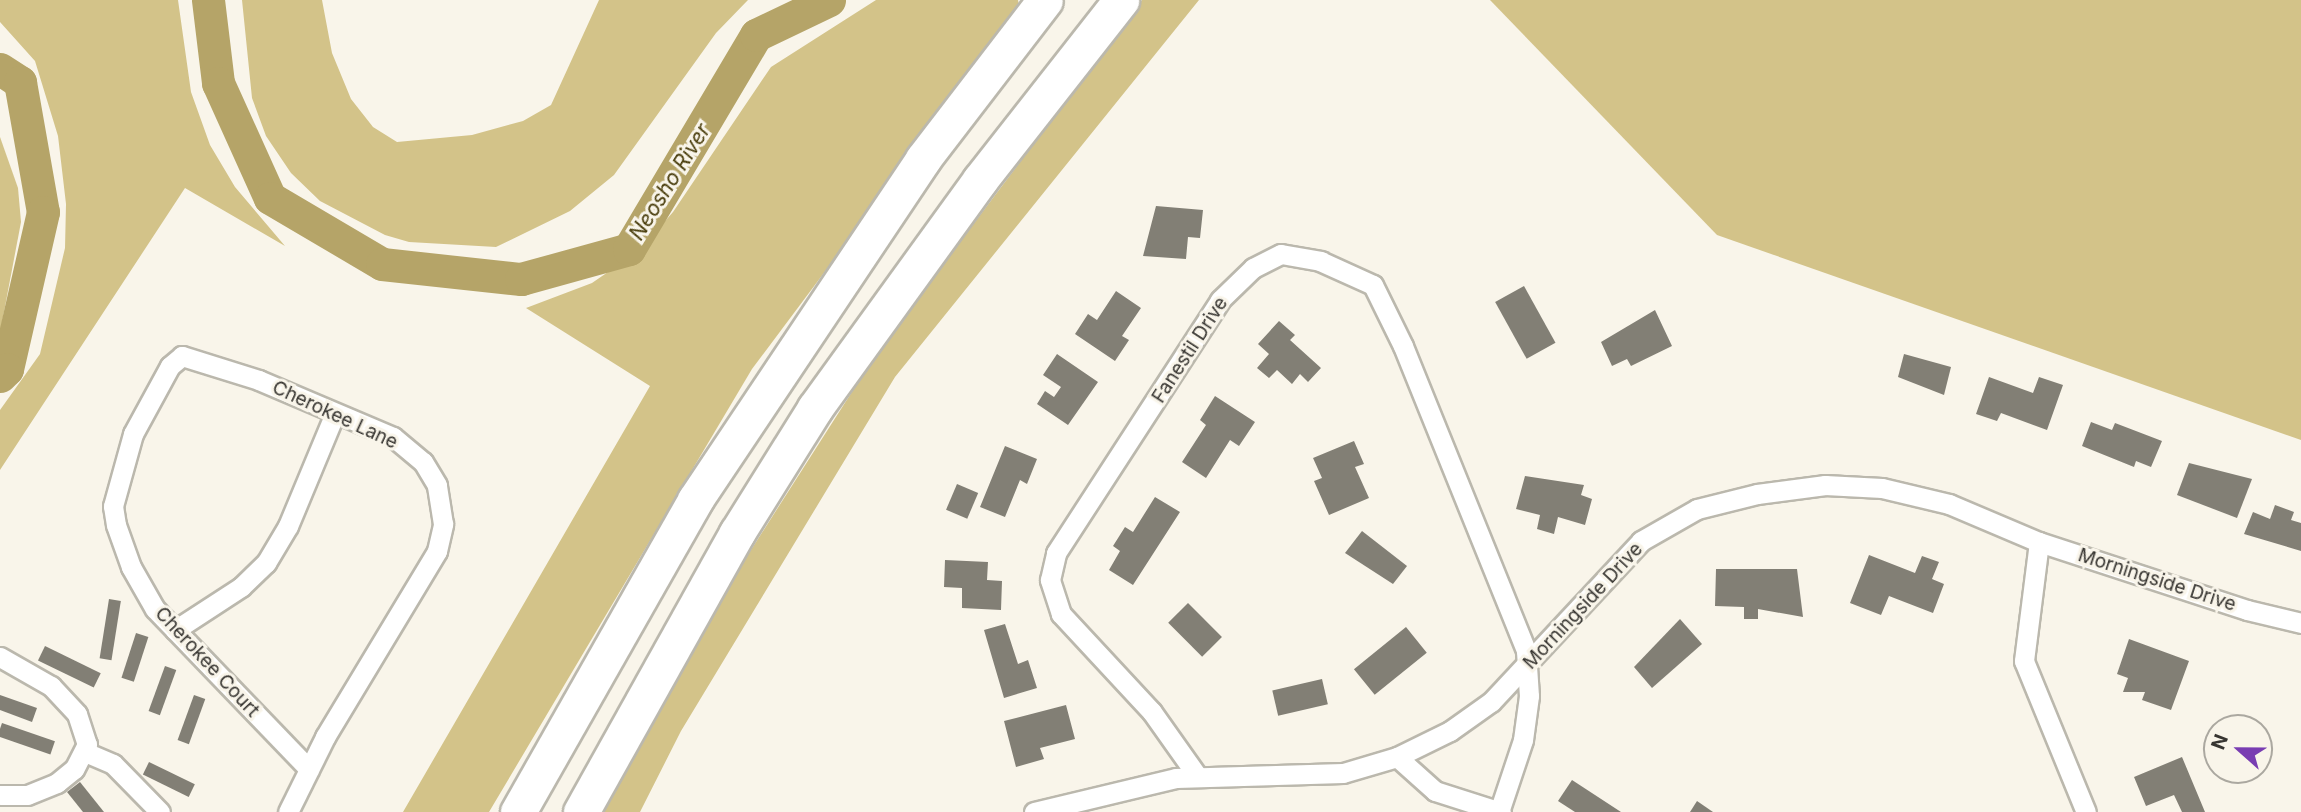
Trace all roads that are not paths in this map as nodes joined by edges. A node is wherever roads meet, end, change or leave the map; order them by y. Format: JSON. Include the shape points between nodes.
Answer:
{"nodes":[{"id":1,"x":1045,"y":0,"type":"edge"},
{"id":2,"x":1121,"y":0,"type":"edge"},
{"id":3,"x":335,"y":413,"type":"junction"},
{"id":4,"x":122,"y":542,"type":"joint"},
{"id":5,"x":2039,"y":542,"type":"junction"},
{"id":6,"x":2301,"y":623,"type":"edge"},
{"id":7,"x":175,"y":630,"type":"junction"},
{"id":8,"x":0,"y":657,"type":"edge"},
{"id":9,"x":1527,"y":667,"type":"junction"},
{"id":10,"x":85,"y":752,"type":"junction"},
{"id":11,"x":1397,"y":757,"type":"junction"},
{"id":12,"x":309,"y":769,"type":"junction"},
{"id":13,"x":1198,"y":777,"type":"junction"},
{"id":14,"x":0,"y":795,"type":"edge"},
{"id":15,"x":160,"y":812,"type":"edge"},
{"id":16,"x":288,"y":812,"type":"edge"},
{"id":17,"x":518,"y":812,"type":"edge"},
{"id":18,"x":581,"y":812,"type":"edge"},
{"id":19,"x":1034,"y":812,"type":"edge"},
{"id":20,"x":1500,"y":812,"type":"edge"},
{"id":21,"x":2086,"y":812,"type":"edge"}],
"edges":[{"from":1,"to":17,"type":"highway","via":[[923,159],[695,500]]},
{"from":2,"to":18,"type":"highway","via":[[979,180],[815,408],[737,533]]},
{"from":3,"to":4,"type":"street","name":"Cherokee Lane","via":[[182,356],[170,366],[133,435],[113,506]]},
{"from":3,"to":7,"type":"street","via":[[288,526],[266,563],[241,587]]},
{"from":3,"to":12,"type":"street","name":"Cherokee Lane","via":[[393,437],[423,462],[437,485],[443,524],[437,551]]},
{"from":4,"to":7,"type":"street","name":"Cherokee Court","via":[[155,609]]},
{"from":5,"to":6,"type":"street","name":"Morningside Drive"},
{"from":5,"to":9,"type":"street","name":"Morningside Drive","via":[[1949,505],[1882,488],[1825,485],[1718,500],[1641,541]]},
{"from":5,"to":21,"type":"street","via":[[2024,661]]},
{"from":7,"to":12,"type":"street","name":"Cherokee Court"},
{"from":8,"to":10,"type":"street","via":[[51,686],[77,714]]},
{"from":9,"to":11,"type":"street","name":"Morningside Drive","via":[[1450,732]]},
{"from":9,"to":13,"type":"street","name":"Fanestil Drive","via":[[1526,651],[1403,345],[1373,285],[1320,261],[1281,254],[1253,268],[1220,300],[1056,553],[1050,580],[1061,614],[1152,712]]},
{"from":9,"to":20,"type":"street","name":"Fanestil Drive","via":[[1523,740]]},
{"from":10,"to":14,"type":"street","via":[[57,783],[27,794]]},
{"from":10,"to":15,"type":"street","via":[[120,770]]},
{"from":11,"to":13,"type":"street","name":"Morningside Drive","via":[[1343,773]]},
{"from":11,"to":20,"type":"street","via":[[1435,791]]},
{"from":12,"to":16,"type":"street","name":"Cherokee Lane"},
{"from":13,"to":19,"type":"street","name":"Morningside Drive","via":[[1110,790]]}]}
